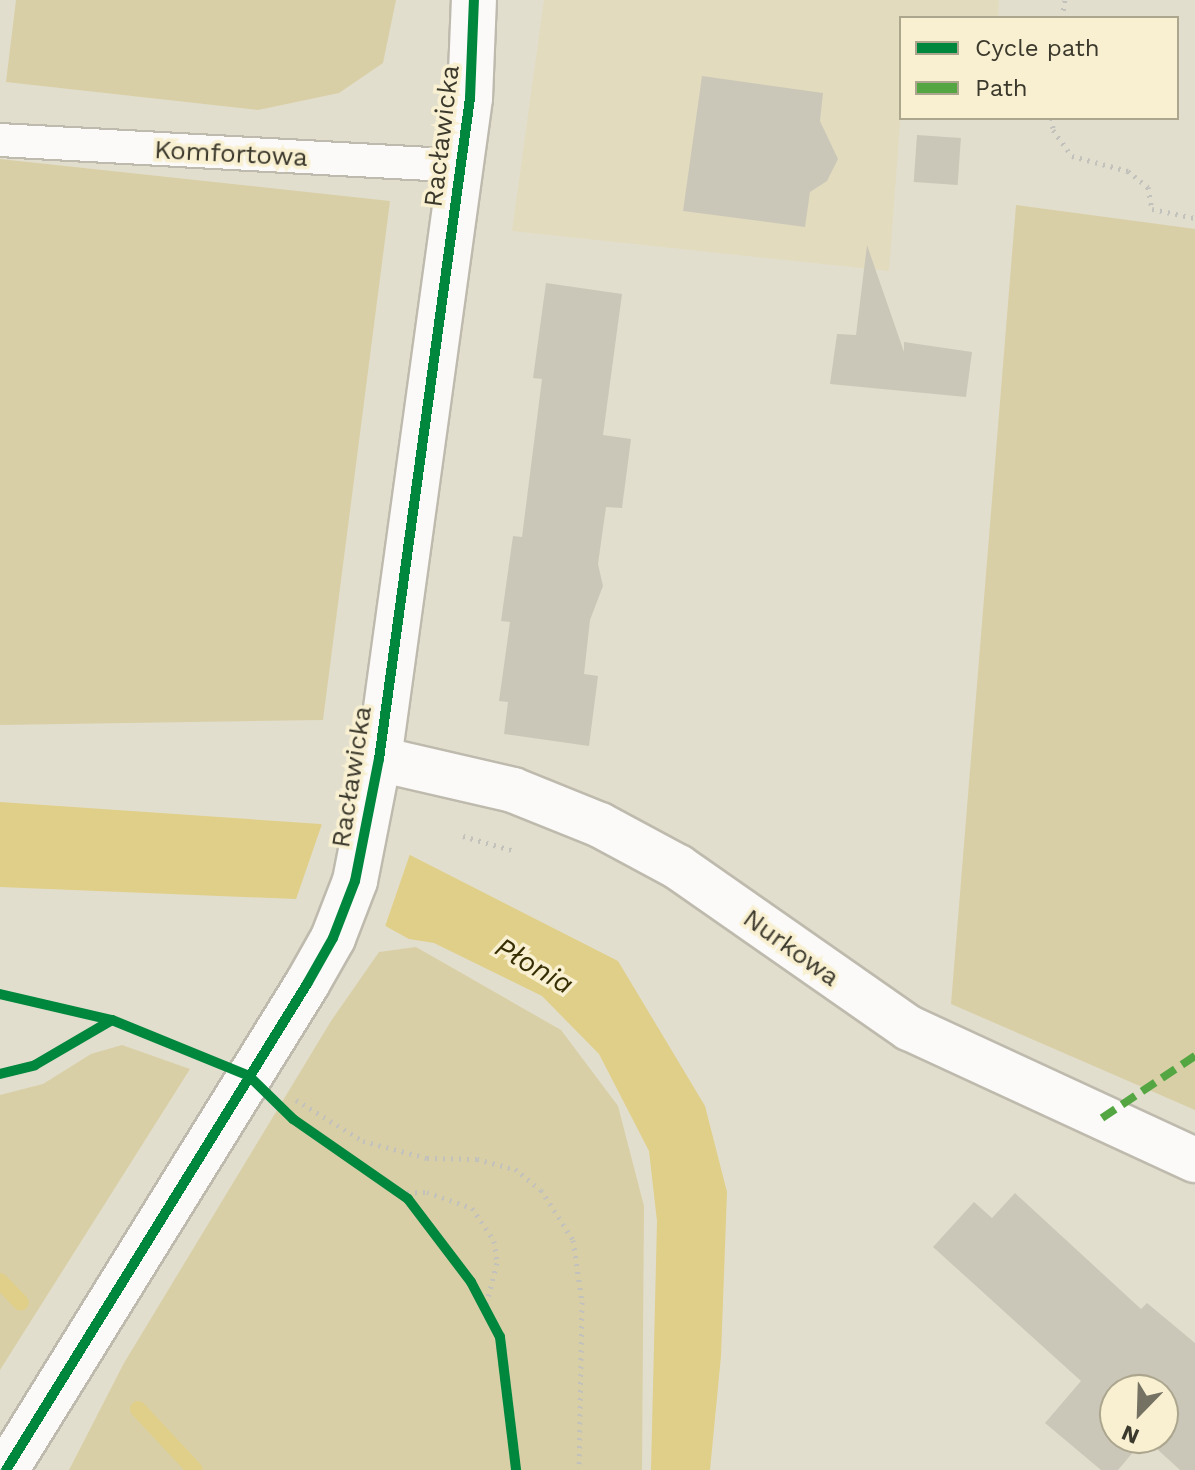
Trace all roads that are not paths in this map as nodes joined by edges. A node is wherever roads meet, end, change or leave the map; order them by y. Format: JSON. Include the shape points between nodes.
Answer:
{"nodes":[{"id":1,"x":474,"y":0,"type":"edge"},
{"id":2,"x":0,"y":140,"type":"edge"},
{"id":3,"x":461,"y":166,"type":"junction"},
{"id":4,"x":379,"y":759,"type":"junction"},
{"id":5,"x":1195,"y":1160,"type":"edge"},
{"id":6,"x":6,"y":1470,"type":"edge"}],
"edges":[{"from":1,"to":3,"type":"street","name":"Racławicka","via":[[474,66]]},
{"from":2,"to":3,"type":"lane","name":"Komfortowa"},
{"from":3,"to":4,"type":"street","name":"Racławicka"},
{"from":4,"to":5,"type":"street","name":"Nurkowa","via":[[513,790],[600,825],[678,867],[909,1028]]},
{"from":4,"to":6,"type":"street","name":"Racławicka","via":[[355,881],[335,932]]}]}
